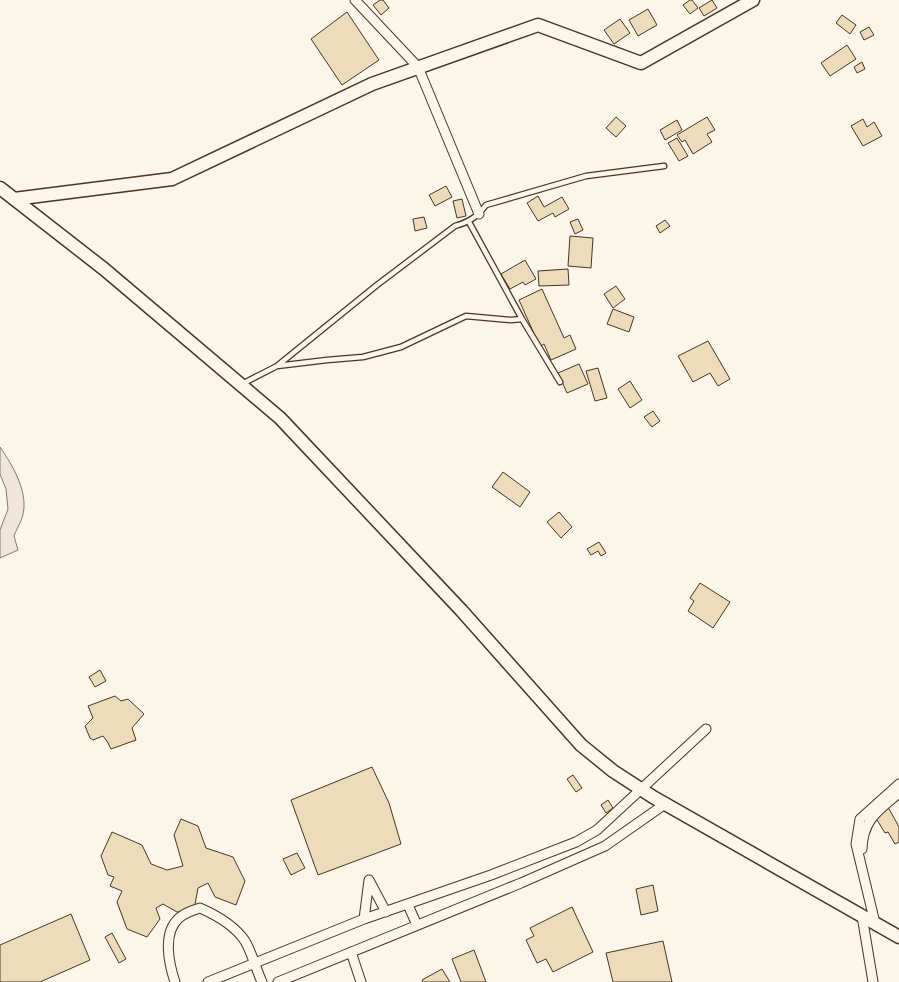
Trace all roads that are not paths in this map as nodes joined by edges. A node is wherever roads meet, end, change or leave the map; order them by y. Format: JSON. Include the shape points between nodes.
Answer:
{"nodes":[{"id":1,"x":355,"y":0,"type":"edge"},
{"id":2,"x":753,"y":0,"type":"edge"},
{"id":3,"x":418,"y":68,"type":"junction"},
{"id":4,"x":664,"y":166,"type":"dead end"},
{"id":5,"x":0,"y":188,"type":"edge"},
{"id":6,"x":14,"y":199,"type":"junction"},
{"id":7,"x":479,"y":214,"type":"junction"},
{"id":8,"x":469,"y":222,"type":"junction"},
{"id":9,"x":522,"y":319,"type":"junction"},
{"id":10,"x":277,"y":366,"type":"junction"},
{"id":11,"x":560,"y":382,"type":"dead end"},
{"id":12,"x":241,"y":385,"type":"junction"},
{"id":13,"x":706,"y":729,"type":"dead end"},
{"id":14,"x":899,"y":784,"type":"edge"},
{"id":15,"x":642,"y":790,"type":"junction"},
{"id":16,"x":899,"y":793,"type":"edge"},
{"id":17,"x":665,"y":804,"type":"junction"},
{"id":18,"x":408,"y":905,"type":"junction"},
{"id":19,"x":386,"y":912,"type":"junction"},
{"id":20,"x":862,"y":916,"type":"junction"},
{"id":21,"x":364,"y":919,"type":"junction"},
{"id":22,"x":876,"y":924,"type":"junction"},
{"id":23,"x":418,"y":925,"type":"junction"},
{"id":24,"x":899,"y":937,"type":"edge"},
{"id":25,"x":351,"y":952,"type":"junction"},
{"id":26,"x":253,"y":963,"type":"junction"},
{"id":27,"x":175,"y":982,"type":"edge"},
{"id":28,"x":208,"y":982,"type":"edge"},
{"id":29,"x":262,"y":982,"type":"edge"},
{"id":30,"x":278,"y":982,"type":"edge"},
{"id":31,"x":361,"y":982,"type":"edge"},
{"id":32,"x":873,"y":982,"type":"edge"}],
"edges":[{"from":1,"to":3,"type":"street"},
{"from":2,"to":3,"type":"main road","via":[[641,63],[538,25]]},
{"from":3,"to":6,"type":"main road","via":[[372,84],[172,179]]},
{"from":3,"to":7,"type":"street"},
{"from":4,"to":7,"type":"lane","via":[[586,176],[486,205]]},
{"from":5,"to":6,"type":"main road"},
{"from":6,"to":12,"type":"main road","via":[[104,269]]},
{"from":7,"to":8,"type":"lane"},
{"from":8,"to":9,"type":"lane"},
{"from":8,"to":10,"type":"lane","via":[[455,226]]},
{"from":9,"to":10,"type":"lane","via":[[466,316],[401,347],[363,357]]},
{"from":9,"to":11,"type":"lane"},
{"from":10,"to":12,"type":"lane"},
{"from":12,"to":15,"type":"main road","via":[[280,418],[441,588],[581,745]]},
{"from":13,"to":15,"type":"street"},
{"from":14,"to":22,"type":"street","via":[[860,819],[856,844]]},
{"from":15,"to":17,"type":"main road"},
{"from":15,"to":18,"type":"street","via":[[597,830],[576,842]]},
{"from":16,"to":22,"type":"street","via":[[871,817],[863,839],[862,856]]},
{"from":17,"to":20,"type":"main road"},
{"from":17,"to":23,"type":"street","via":[[605,846]]},
{"from":18,"to":19,"type":"street"},
{"from":18,"to":23,"type":"street"},
{"from":19,"to":21,"type":"street"},
{"from":19,"to":21,"type":"street","via":[[368,880]]},
{"from":20,"to":22,"type":"main road"},
{"from":20,"to":32,"type":"street"},
{"from":21,"to":26,"type":"street"},
{"from":22,"to":24,"type":"main road"},
{"from":23,"to":25,"type":"street"},
{"from":25,"to":30,"type":"street"},
{"from":25,"to":31,"type":"street"},
{"from":26,"to":27,"type":"street","via":[[240,936],[213,914],[200,908],[178,918],[172,930],[168,946]]},
{"from":26,"to":28,"type":"street"},
{"from":26,"to":29,"type":"street"}]}
